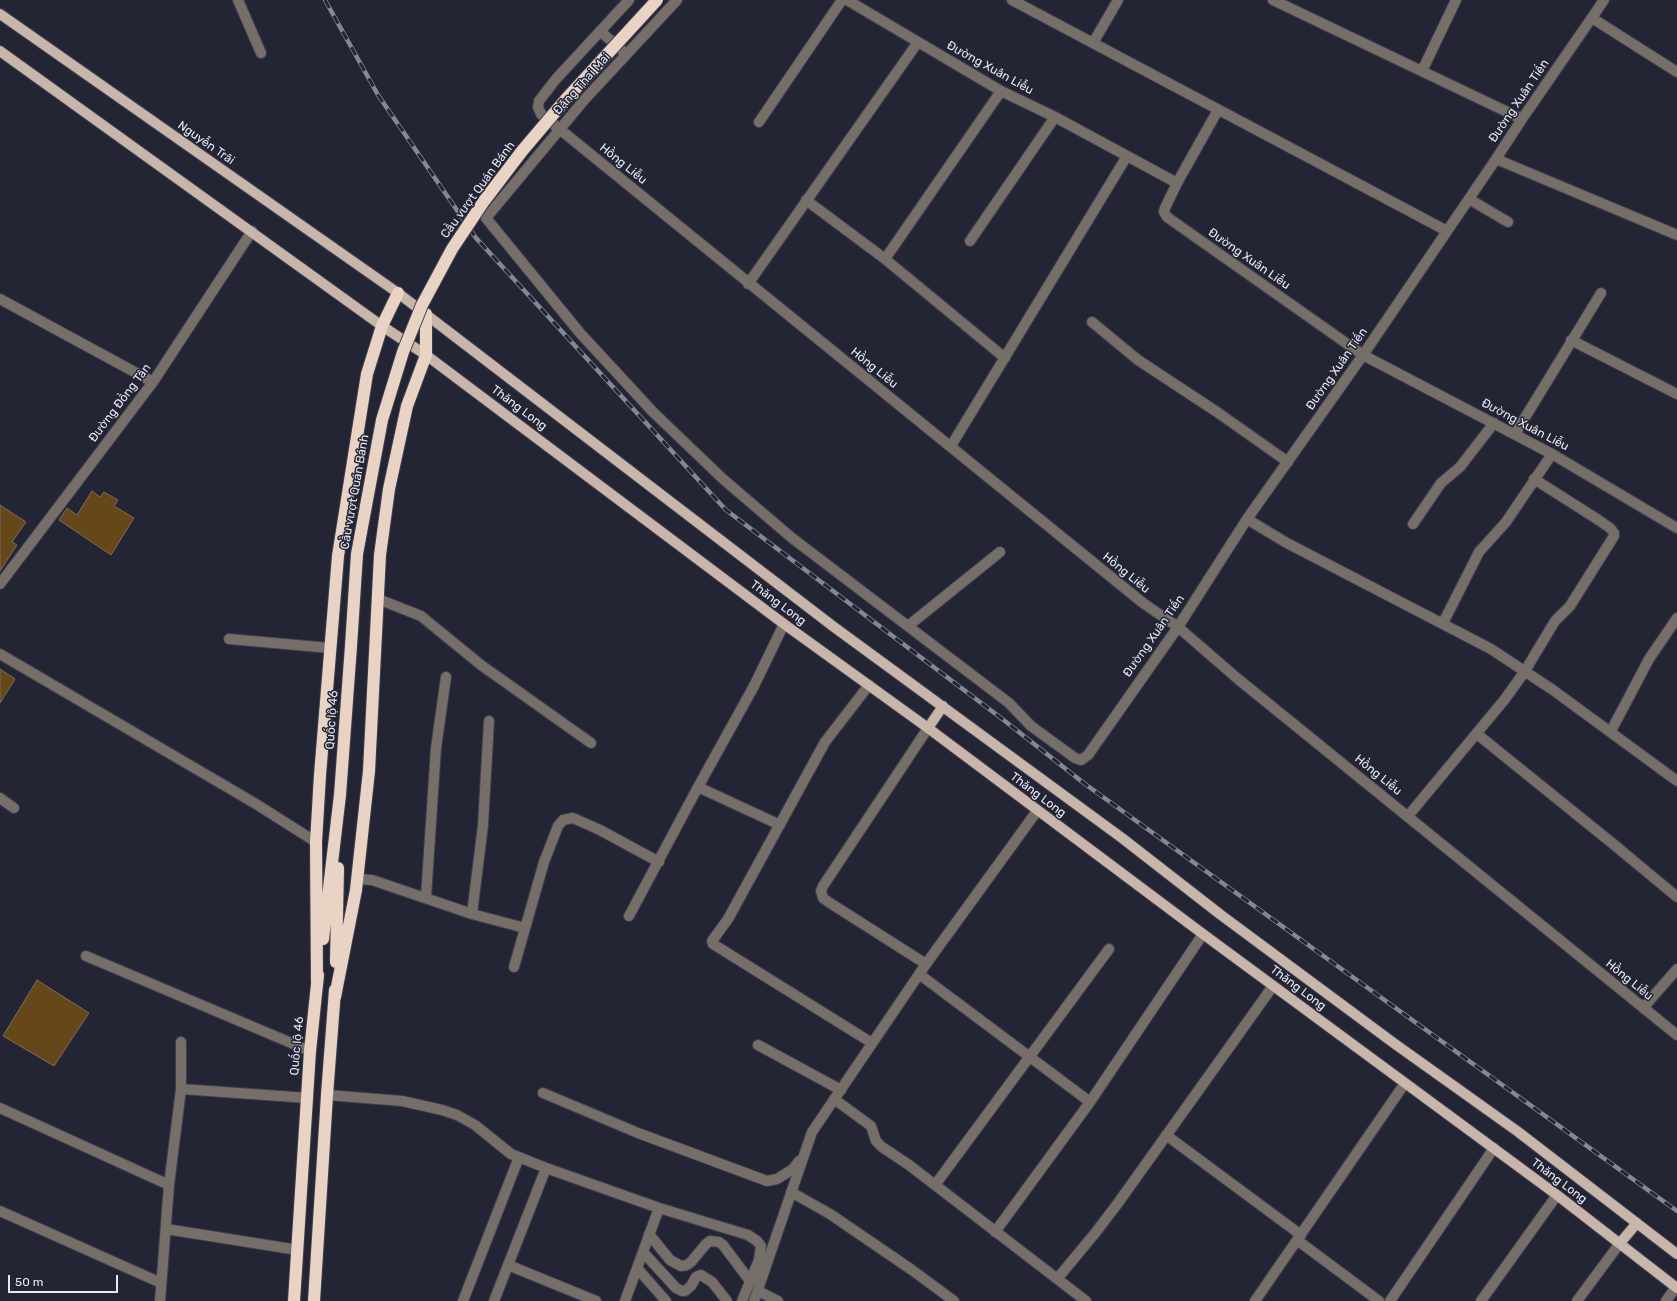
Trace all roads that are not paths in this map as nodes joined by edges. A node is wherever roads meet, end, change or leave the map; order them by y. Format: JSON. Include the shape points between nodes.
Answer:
{"nodes":[{"id":1,"x":238,"y":0,"type":"edge"},
{"id":2,"x":629,"y":0,"type":"edge"},
{"id":3,"x":657,"y":0,"type":"edge"},
{"id":4,"x":677,"y":0,"type":"edge"},
{"id":5,"x":842,"y":0,"type":"edge"},
{"id":6,"x":847,"y":0,"type":"edge"},
{"id":7,"x":1012,"y":0,"type":"edge"},
{"id":8,"x":1118,"y":0,"type":"edge"},
{"id":9,"x":1272,"y":0,"type":"edge"},
{"id":10,"x":1456,"y":0,"type":"edge"},
{"id":11,"x":1604,"y":0,"type":"edge"},
{"id":12,"x":0,"y":14,"type":"edge"},
{"id":13,"x":1592,"y":18,"type":"junction"},
{"id":14,"x":600,"y":31,"type":"junction"},
{"id":15,"x":918,"y":42,"type":"junction"},
{"id":16,"x":1093,"y":43,"type":"junction"},
{"id":17,"x":0,"y":51,"type":"edge"},
{"id":18,"x":261,"y":53,"type":"dead end"},
{"id":19,"x":626,"y":54,"type":"junction"},
{"id":20,"x":1422,"y":71,"type":"junction"},
{"id":21,"x":1677,"y":72,"type":"edge"},
{"id":22,"x":1001,"y":91,"type":"junction"},
{"id":23,"x":1218,"y":110,"type":"junction"},
{"id":24,"x":1055,"y":117,"type":"junction"},
{"id":25,"x":1522,"y":119,"type":"junction"},
{"id":26,"x":759,"y":122,"type":"dead end"},
{"id":27,"x":559,"y":129,"type":"junction"},
{"id":28,"x":1127,"y":156,"type":"junction"},
{"id":29,"x":1496,"y":159,"type":"junction"},
{"id":30,"x":1177,"y":183,"type":"junction"},
{"id":31,"x":1469,"y":199,"type":"junction"},
{"id":32,"x":806,"y":200,"type":"junction"},
{"id":33,"x":1508,"y":222,"type":"dead end"},
{"id":34,"x":252,"y":231,"type":"junction"},
{"id":35,"x":1447,"y":231,"type":"junction"},
{"id":36,"x":1677,"y":235,"type":"edge"},
{"id":37,"x":970,"y":241,"type":"dead end"},
{"id":38,"x":885,"y":259,"type":"junction"},
{"id":39,"x":748,"y":284,"type":"junction"},
{"id":40,"x":1601,"y":293,"type":"dead end"},
{"id":41,"x":398,"y":294,"type":"junction"},
{"id":42,"x":0,"y":299,"type":"edge"},
{"id":43,"x":426,"y":314,"type":"junction"},
{"id":44,"x":1092,"y":322,"type":"dead end"},
{"id":45,"x":382,"y":326,"type":"junction"},
{"id":46,"x":1571,"y":340,"type":"junction"},
{"id":47,"x":426,"y":355,"type":"junction"},
{"id":48,"x":1363,"y":355,"type":"junction"},
{"id":49,"x":1005,"y":358,"type":"junction"},
{"id":50,"x":153,"y":382,"type":"junction"},
{"id":51,"x":1677,"y":394,"type":"edge"},
{"id":52,"x":1494,"y":423,"type":"junction"},
{"id":53,"x":1515,"y":434,"type":"junction"},
{"id":54,"x":951,"y":446,"type":"junction"},
{"id":55,"x":1552,"y":454,"type":"junction"},
{"id":56,"x":1288,"y":462,"type":"junction"},
{"id":57,"x":1534,"y":479,"type":"junction"},
{"id":58,"x":1247,"y":519,"type":"junction"},
{"id":59,"x":1413,"y":524,"type":"dead end"},
{"id":60,"x":1677,"y":528,"type":"edge"},
{"id":61,"x":1000,"y":552,"type":"dead end"},
{"id":62,"x":1,"y":582,"type":"edge"},
{"id":63,"x":378,"y":599,"type":"junction"},
{"id":64,"x":1677,"y":618,"type":"edge"},
{"id":65,"x":1443,"y":623,"type":"junction"},
{"id":66,"x":784,"y":624,"type":"junction"},
{"id":67,"x":908,"y":626,"type":"junction"},
{"id":68,"x":1178,"y":627,"type":"junction"},
{"id":69,"x":229,"y":639,"type":"dead end"},
{"id":70,"x":351,"y":646,"type":"joint"},
{"id":71,"x":330,"y":648,"type":"junction"},
{"id":72,"x":0,"y":654,"type":"edge"},
{"id":73,"x":1525,"y":671,"type":"junction"},
{"id":74,"x":446,"y":677,"type":"dead end"},
{"id":75,"x":869,"y":685,"type":"junction"},
{"id":76,"x":943,"y":706,"type":"junction"},
{"id":77,"x":489,"y":721,"type":"dead end"},
{"id":78,"x":928,"y":728,"type":"junction"},
{"id":79,"x":1611,"y":732,"type":"junction"},
{"id":80,"x":1477,"y":734,"type":"junction"},
{"id":81,"x":591,"y":743,"type":"dead end"},
{"id":82,"x":1677,"y":781,"type":"edge"},
{"id":83,"x":698,"y":787,"type":"junction"},
{"id":84,"x":340,"y":795,"type":"junction"},
{"id":85,"x":0,"y":798,"type":"edge"},
{"id":86,"x":14,"y":808,"type":"dead end"},
{"id":87,"x":1037,"y":811,"type":"junction"},
{"id":88,"x":1408,"y":816,"type":"junction"},
{"id":89,"x":780,"y":825,"type":"junction"},
{"id":90,"x":316,"y":842,"type":"junction"},
{"id":91,"x":659,"y":862,"type":"junction"},
{"id":92,"x":357,"y":879,"type":"junction"},
{"id":93,"x":426,"y":897,"type":"junction"},
{"id":94,"x":1677,"y":897,"type":"edge"},
{"id":95,"x":472,"y":914,"type":"junction"},
{"id":96,"x":629,"y":916,"type":"dead end"},
{"id":97,"x":525,"y":928,"type":"junction"},
{"id":98,"x":1203,"y":934,"type":"junction"},
{"id":99,"x":1109,"y":949,"type":"dead end"},
{"id":100,"x":86,"y":956,"type":"dead end"},
{"id":101,"x":926,"y":964,"type":"junction"},
{"id":102,"x":514,"y":967,"type":"dead end"},
{"id":103,"x":1677,"y":969,"type":"edge"},
{"id":104,"x":919,"y":974,"type":"junction"},
{"id":105,"x":317,"y":982,"type":"junction"},
{"id":106,"x":1273,"y":986,"type":"junction"},
{"id":107,"x":335,"y":997,"type":"junction"},
{"id":108,"x":1643,"y":1008,"type":"junction"},
{"id":109,"x":1677,"y":1035,"type":"edge"},
{"id":110,"x":182,"y":1042,"type":"dead end"},
{"id":111,"x":872,"y":1043,"type":"junction"},
{"id":112,"x":758,"y":1045,"type":"dead end"},
{"id":113,"x":310,"y":1051,"type":"junction"},
{"id":114,"x":1030,"y":1058,"type":"junction"},
{"id":115,"x":1405,"y":1083,"type":"junction"},
{"id":116,"x":181,"y":1089,"type":"junction"},
{"id":117,"x":841,"y":1090,"type":"junction"},
{"id":118,"x":543,"y":1093,"type":"dead end"},
{"id":119,"x":327,"y":1095,"type":"junction"},
{"id":120,"x":308,"y":1098,"type":"junction"},
{"id":121,"x":834,"y":1099,"type":"junction"},
{"id":122,"x":1090,"y":1102,"type":"junction"},
{"id":123,"x":0,"y":1108,"type":"edge"},
{"id":124,"x":1166,"y":1135,"type":"junction"},
{"id":125,"x":1494,"y":1148,"type":"junction"},
{"id":126,"x":805,"y":1153,"type":"junction"},
{"id":127,"x":519,"y":1157,"type":"junction"},
{"id":128,"x":546,"y":1168,"type":"junction"},
{"id":129,"x":169,"y":1185,"type":"junction"},
{"id":130,"x":935,"y":1185,"type":"junction"},
{"id":131,"x":791,"y":1192,"type":"junction"},
{"id":132,"x":1557,"y":1195,"type":"junction"},
{"id":133,"x":659,"y":1208,"type":"junction"},
{"id":134,"x":0,"y":1211,"type":"edge"},
{"id":135,"x":1637,"y":1223,"type":"junction"},
{"id":136,"x":166,"y":1230,"type":"junction"},
{"id":137,"x":995,"y":1232,"type":"junction"},
{"id":138,"x":649,"y":1234,"type":"junction"},
{"id":139,"x":1299,"y":1238,"type":"junction"},
{"id":140,"x":1620,"y":1243,"type":"junction"},
{"id":141,"x":298,"y":1250,"type":"junction"},
{"id":142,"x":643,"y":1252,"type":"junction"},
{"id":143,"x":1677,"y":1254,"type":"edge"},
{"id":144,"x":508,"y":1265,"type":"junction"},
{"id":145,"x":637,"y":1268,"type":"junction"},
{"id":146,"x":1057,"y":1279,"type":"junction"},
{"id":147,"x":750,"y":1280,"type":"junction"},
{"id":148,"x":161,"y":1284,"type":"junction"},
{"id":149,"x":1676,"y":1287,"type":"edge"},
{"id":150,"x":758,"y":1291,"type":"junction"},
{"id":151,"x":160,"y":1301,"type":"edge"},
{"id":152,"x":294,"y":1301,"type":"edge"},
{"id":153,"x":314,"y":1301,"type":"edge"},
{"id":154,"x":463,"y":1301,"type":"edge"},
{"id":155,"x":494,"y":1301,"type":"edge"},
{"id":156,"x":596,"y":1301,"type":"edge"},
{"id":157,"x":625,"y":1301,"type":"edge"},
{"id":158,"x":666,"y":1301,"type":"edge"},
{"id":159,"x":727,"y":1301,"type":"edge"},
{"id":160,"x":742,"y":1301,"type":"edge"},
{"id":161,"x":754,"y":1301,"type":"edge"},
{"id":162,"x":778,"y":1301,"type":"edge"},
{"id":163,"x":954,"y":1301,"type":"edge"},
{"id":164,"x":1086,"y":1301,"type":"edge"},
{"id":165,"x":1255,"y":1301,"type":"edge"},
{"id":166,"x":1379,"y":1301,"type":"edge"},
{"id":167,"x":1390,"y":1301,"type":"edge"},
{"id":168,"x":1481,"y":1301,"type":"edge"},
{"id":169,"x":1577,"y":1301,"type":"edge"},
{"id":170,"x":1666,"y":1301,"type":"edge"}],
"edges":[{"from":1,"to":18,"type":"street"},
{"from":2,"to":14,"type":"street","name":"Đặng Thai Mai"},
{"from":3,"to":70,"type":"highway","name":"Cầu vượt Quán Bánh","bridge":true,"via":[[522,151],[452,249],[422,305],[403,352],[382,420],[358,554]]},
{"from":4,"to":19,"type":"street","name":"Đặng Thai Mai"},
{"from":5,"to":26,"type":"street"},
{"from":6,"to":15,"type":"street","name":"Đường Xuân Liễu"},
{"from":7,"to":16,"type":"street"},
{"from":8,"to":16,"type":"street"},
{"from":9,"to":20,"type":"street"},
{"from":10,"to":20,"type":"street"},
{"from":11,"to":13,"type":"street","name":"Đường Xuân Tiến"},
{"from":12,"to":41,"type":"main road","name":"Nguyễn Trãi"},
{"from":13,"to":21,"type":"street"},
{"from":13,"to":25,"type":"street","name":"Đường Xuân Tiến"},
{"from":14,"to":19,"type":"street"},
{"from":14,"to":27,"type":"street","name":"Đặng Thai Mai","via":[[539,101],[541,114]]},
{"from":15,"to":22,"type":"street","name":"Đường Xuân Liễu"},
{"from":15,"to":32,"type":"street"},
{"from":16,"to":23,"type":"street"},
{"from":17,"to":34,"type":"main road"},
{"from":19,"to":27,"type":"street","name":"Đặng Thai Mai"},
{"from":20,"to":25,"type":"street"},
{"from":22,"to":24,"type":"street","name":"Đường Xuân Liễu"},
{"from":22,"to":38,"type":"street"},
{"from":23,"to":30,"type":"street"},
{"from":23,"to":35,"type":"street"},
{"from":24,"to":28,"type":"street","name":"Đường Xuân Liễu"},
{"from":24,"to":37,"type":"street"},
{"from":25,"to":29,"type":"street","name":"Đường Xuân Tiến"},
{"from":27,"to":39,"type":"street","name":"Hồng Liễu"},
{"from":27,"to":67,"type":"street","via":[[486,218],[580,333],[678,437],[765,516]]},
{"from":28,"to":30,"type":"street","name":"Đường Xuân Liễu"},
{"from":28,"to":49,"type":"street"},
{"from":29,"to":31,"type":"street","name":"Đường Xuân Tiến"},
{"from":29,"to":36,"type":"street"},
{"from":30,"to":48,"type":"street","name":"Đường Xuân Liễu","via":[[1165,208],[1167,217]]},
{"from":31,"to":33,"type":"street"},
{"from":31,"to":35,"type":"street","name":"Đường Xuân Tiến"},
{"from":32,"to":38,"type":"street"},
{"from":32,"to":39,"type":"street"},
{"from":34,"to":45,"type":"main road"},
{"from":34,"to":50,"type":"street","name":"Đường Đồng Tân"},
{"from":35,"to":48,"type":"street","name":"Đường Xuân Tiến"},
{"from":38,"to":49,"type":"street"},
{"from":39,"to":54,"type":"street","name":"Hồng Liễu"},
{"from":40,"to":46,"type":"street"},
{"from":41,"to":43,"type":"main road","name":"Thăng Long"},
{"from":41,"to":45,"type":"highway"},
{"from":42,"to":50,"type":"street"},
{"from":43,"to":47,"type":"highway"},
{"from":43,"to":76,"type":"main road","name":"Thăng Long","via":[[834,627]]},
{"from":44,"to":56,"type":"street","via":[[1138,360]]},
{"from":45,"to":47,"type":"main road","name":"Thăng Long"},
{"from":45,"to":71,"type":"highway","via":[[367,374],[338,556]]},
{"from":46,"to":51,"type":"street"},
{"from":46,"to":53,"type":"street"},
{"from":47,"to":63,"type":"highway","via":[[407,406],[389,490],[380,555]]},
{"from":47,"to":66,"type":"main road","name":"Thăng Long"},
{"from":48,"to":52,"type":"street","name":"Đường Xuân Liễu"},
{"from":48,"to":56,"type":"street","name":"Đường Xuân Tiến"},
{"from":49,"to":54,"type":"street"},
{"from":50,"to":62,"type":"street","name":"Đường Đồng Tân"},
{"from":52,"to":53,"type":"street","name":"Đường Xuân Liễu"},
{"from":52,"to":59,"type":"street","via":[[1460,466],[1441,483]]},
{"from":53,"to":55,"type":"street","name":"Đường Xuân Liễu"},
{"from":54,"to":68,"type":"street","name":"Hồng Liễu","via":[[1142,604]]},
{"from":55,"to":57,"type":"street"},
{"from":55,"to":60,"type":"street","name":"Đường Xuân Liễu"},
{"from":56,"to":58,"type":"street","name":"Đường Xuân Tiến"},
{"from":57,"to":65,"type":"street","via":[[1506,522],[1479,552]]},
{"from":57,"to":73,"type":"street","via":[[1610,528],[1614,536],[1570,606],[1555,621]]},
{"from":58,"to":65,"type":"street","via":[[1285,542]]},
{"from":58,"to":68,"type":"street","name":"Đường Xuân Tiến"},
{"from":61,"to":67,"type":"street"},
{"from":63,"to":81,"type":"street","via":[[421,616],[481,665]]},
{"from":63,"to":92,"type":"highway","via":[[369,771]]},
{"from":64,"to":79,"type":"street","via":[[1649,659]]},
{"from":65,"to":73,"type":"street"},
{"from":66,"to":75,"type":"main road","name":"Thăng Long"},
{"from":66,"to":83,"type":"street","via":[[754,686]]},
{"from":67,"to":68,"type":"street","name":"Đường Xuân Tiến","via":[[1009,703],[1031,726],[1075,758],[1084,759]]},
{"from":68,"to":88,"type":"street","name":"Hồng Liễu","via":[[1238,679]]},
{"from":69,"to":71,"type":"street"},
{"from":70,"to":84,"type":"highway","name":"Quốc lộ 46"},
{"from":71,"to":90,"type":"highway"},
{"from":72,"to":90,"type":"street"},
{"from":73,"to":79,"type":"street"},
{"from":73,"to":80,"type":"street"},
{"from":74,"to":93,"type":"street","via":[[436,748]]},
{"from":75,"to":78,"type":"main road","name":"Thăng Long"},
{"from":75,"to":89,"type":"street","via":[[824,742]]},
{"from":76,"to":78,"type":"main road"},
{"from":76,"to":135,"type":"main road","name":"Thăng Long"},
{"from":77,"to":95,"type":"street","via":[[483,825]]},
{"from":78,"to":87,"type":"main road","name":"Thăng Long"},
{"from":78,"to":101,"type":"street","via":[[821,891],[823,898],[830,903]]},
{"from":79,"to":82,"type":"street"},
{"from":80,"to":88,"type":"street"},
{"from":80,"to":94,"type":"street"},
{"from":83,"to":89,"type":"street"},
{"from":83,"to":91,"type":"street"},
{"from":84,"to":105,"type":"highway","name":"Quốc lộ 46"},
{"from":84,"to":107,"type":"highway","name":"Quốc lộ 46"},
{"from":85,"to":86,"type":"street"},
{"from":87,"to":98,"type":"main road","name":"Thăng Long"},
{"from":87,"to":101,"type":"street"},
{"from":88,"to":108,"type":"street","name":"Hồng Liễu"},
{"from":89,"to":111,"type":"street","via":[[728,919],[712,941],[713,944]]},
{"from":90,"to":105,"type":"highway"},
{"from":91,"to":96,"type":"street"},
{"from":91,"to":97,"type":"street","via":[[600,830],[572,818],[563,820],[558,826],[544,862]]},
{"from":92,"to":93,"type":"street","via":[[372,880]]},
{"from":92,"to":107,"type":"highway"},
{"from":93,"to":95,"type":"street"},
{"from":95,"to":97,"type":"street"},
{"from":97,"to":102,"type":"street"},
{"from":98,"to":106,"type":"main road","name":"Thăng Long"},
{"from":98,"to":122,"type":"street"},
{"from":99,"to":114,"type":"street"},
{"from":100,"to":113,"type":"street"},
{"from":101,"to":104,"type":"street"},
{"from":103,"to":108,"type":"street"},
{"from":104,"to":111,"type":"street"},
{"from":104,"to":114,"type":"street"},
{"from":105,"to":113,"type":"highway","name":"Quốc lộ 46"},
{"from":106,"to":115,"type":"main road","name":"Thăng Long"},
{"from":106,"to":124,"type":"street"},
{"from":107,"to":119,"type":"highway","name":"Quốc lộ 46"},
{"from":108,"to":109,"type":"street","name":"Hồng Liễu"},
{"from":110,"to":116,"type":"street"},
{"from":111,"to":117,"type":"street"},
{"from":112,"to":117,"type":"street"},
{"from":113,"to":120,"type":"highway","name":"Quốc lộ 46"},
{"from":114,"to":122,"type":"street"},
{"from":114,"to":130,"type":"street"},
{"from":115,"to":125,"type":"main road","name":"Thăng Long"},
{"from":115,"to":139,"type":"street"},
{"from":116,"to":120,"type":"street"},
{"from":116,"to":129,"type":"street"},
{"from":117,"to":121,"type":"street"},
{"from":118,"to":126,"type":"street","via":[[638,1133],[767,1181],[777,1179],[793,1169]]},
{"from":119,"to":120,"type":"highway"},
{"from":119,"to":127,"type":"street","via":[[402,1101],[442,1110],[475,1125],[511,1154]]},
{"from":119,"to":153,"type":"highway","name":"Quốc lộ 46"},
{"from":120,"to":141,"type":"highway","name":"Quốc lộ 46"},
{"from":121,"to":126,"type":"street","via":[[812,1132]]},
{"from":121,"to":130,"type":"street","via":[[871,1126],[876,1141],[882,1147]]},
{"from":122,"to":137,"type":"street"},
{"from":123,"to":129,"type":"street"},
{"from":124,"to":139,"type":"street"},
{"from":124,"to":146,"type":"street","via":[[1096,1232]]},
{"from":125,"to":132,"type":"main road","name":"Thăng Long"},
{"from":125,"to":167,"type":"street"},
{"from":126,"to":131,"type":"street"},
{"from":127,"to":128,"type":"street"},
{"from":127,"to":154,"type":"street"},
{"from":128,"to":133,"type":"street"},
{"from":128,"to":144,"type":"street"},
{"from":129,"to":136,"type":"street"},
{"from":130,"to":137,"type":"street"},
{"from":131,"to":150,"type":"street"},
{"from":131,"to":163,"type":"street","via":[[830,1214]]},
{"from":132,"to":140,"type":"main road","name":"Thăng Long"},
{"from":132,"to":168,"type":"street"},
{"from":133,"to":138,"type":"street"},
{"from":133,"to":147,"type":"street","via":[[748,1235],[757,1241],[761,1251]]},
{"from":134,"to":148,"type":"street"},
{"from":135,"to":140,"type":"main road"},
{"from":135,"to":143,"type":"main road","name":"Thăng Long"},
{"from":136,"to":141,"type":"street"},
{"from":136,"to":148,"type":"street"},
{"from":137,"to":146,"type":"street"},
{"from":138,"to":142,"type":"street"},
{"from":138,"to":147,"type":"street","via":[[670,1260],[680,1266],[691,1262],[710,1241],[719,1242]]},
{"from":139,"to":165,"type":"street"},
{"from":139,"to":166,"type":"street"},
{"from":140,"to":149,"type":"main road","name":"Thăng Long"},
{"from":140,"to":169,"type":"street"},
{"from":141,"to":152,"type":"highway","name":"Quốc lộ 46"},
{"from":142,"to":145,"type":"street"},
{"from":142,"to":159,"type":"street","via":[[676,1288],[685,1291],[696,1277],[701,1275],[712,1282]]},
{"from":144,"to":155,"type":"street"},
{"from":144,"to":156,"type":"street"},
{"from":145,"to":157,"type":"street"},
{"from":145,"to":158,"type":"street"},
{"from":146,"to":164,"type":"street"},
{"from":147,"to":160,"type":"street"},
{"from":148,"to":151,"type":"street"},
{"from":149,"to":170,"type":"street"},
{"from":150,"to":161,"type":"street"},
{"from":150,"to":162,"type":"street"}]}
